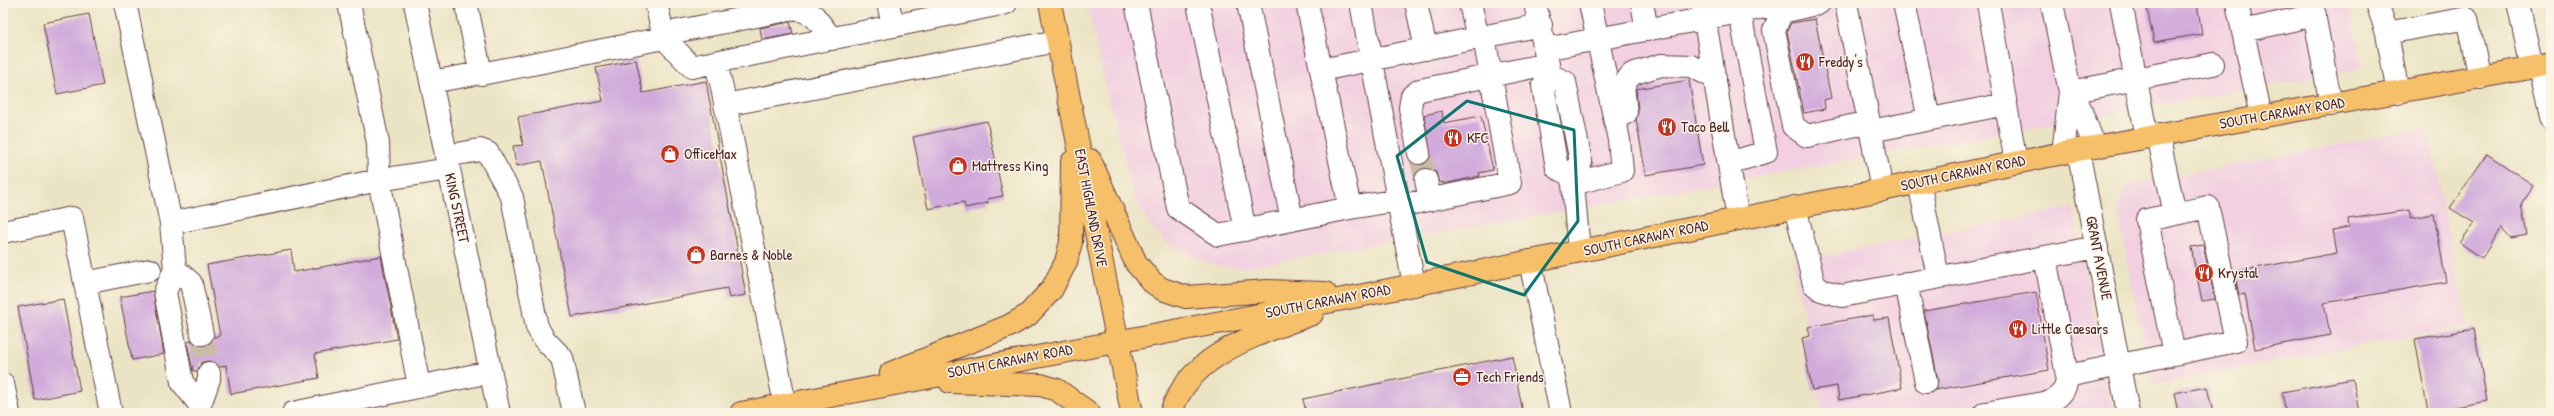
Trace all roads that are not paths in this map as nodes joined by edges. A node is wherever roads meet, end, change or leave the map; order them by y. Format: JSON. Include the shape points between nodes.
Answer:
{"nodes":[{"id":1,"x":125,"y":3,"type":"edge"},
{"id":2,"x":349,"y":3,"type":"edge"},
{"id":3,"x":415,"y":3,"type":"edge"},
{"id":4,"x":466,"y":3,"type":"edge"},
{"id":5,"x":656,"y":3,"type":"edge"},
{"id":6,"x":888,"y":3,"type":"edge"},
{"id":7,"x":1006,"y":3,"type":"edge"},
{"id":8,"x":1050,"y":3,"type":"edge"},
{"id":9,"x":1136,"y":3,"type":"edge"},
{"id":10,"x":1198,"y":3,"type":"edge"},
{"id":11,"x":1248,"y":3,"type":"edge"},
{"id":12,"x":1308,"y":3,"type":"edge"},
{"id":13,"x":1361,"y":3,"type":"edge"},
{"id":14,"x":1416,"y":3,"type":"edge"},
{"id":15,"x":1470,"y":3,"type":"edge"},
{"id":16,"x":1535,"y":3,"type":"edge"},
{"id":17,"x":1590,"y":3,"type":"edge"},
{"id":18,"x":1642,"y":3,"type":"edge"},
{"id":19,"x":1787,"y":3,"type":"edge"},
{"id":20,"x":1819,"y":3,"type":"edge"},
{"id":21,"x":1846,"y":3,"type":"edge"},
{"id":22,"x":1904,"y":3,"type":"edge"},
{"id":23,"x":1988,"y":3,"type":"edge"},
{"id":24,"x":2052,"y":3,"type":"edge"},
{"id":25,"x":2121,"y":3,"type":"edge"},
{"id":26,"x":2237,"y":3,"type":"edge"},
{"id":27,"x":2377,"y":3,"type":"edge"},
{"id":28,"x":2518,"y":3,"type":"edge"},
{"id":29,"x":952,"y":8,"type":"edge"},
{"id":30,"x":1752,"y":8,"type":"edge"},
{"id":31,"x":2314,"y":9,"type":"edge"},
{"id":32,"x":2466,"y":10,"type":"edge"},
{"id":33,"x":1704,"y":11,"type":"edge"},
{"id":34,"x":1541,"y":25,"type":"junction"},
{"id":35,"x":892,"y":26,"type":"junction"},
{"id":36,"x":1647,"y":30,"type":"junction"},
{"id":37,"x":2243,"y":31,"type":"junction"},
{"id":38,"x":2387,"y":33,"type":"junction"},
{"id":39,"x":663,"y":36,"type":"junction"},
{"id":40,"x":1481,"y":37,"type":"junction"},
{"id":41,"x":832,"y":39,"type":"junction"},
{"id":42,"x":1599,"y":39,"type":"junction"},
{"id":43,"x":1057,"y":41,"type":"junction"},
{"id":44,"x":1426,"y":49,"type":"junction"},
{"id":45,"x":1373,"y":60,"type":"junction"},
{"id":46,"x":715,"y":62,"type":"junction"},
{"id":47,"x":1548,"y":63,"type":"junction"},
{"id":48,"x":2213,"y":64,"type":"dead end"},
{"id":49,"x":2541,"y":66,"type":"edge"},
{"id":50,"x":1322,"y":70,"type":"junction"},
{"id":51,"x":481,"y":73,"type":"junction"},
{"id":52,"x":1491,"y":77,"type":"junction"},
{"id":53,"x":1715,"y":78,"type":"junction"},
{"id":54,"x":2480,"y":78,"type":"junction"},
{"id":55,"x":2136,"y":79,"type":"junction"},
{"id":56,"x":431,"y":82,"type":"junction"},
{"id":57,"x":2070,"y":92,"type":"junction"},
{"id":58,"x":2398,"y":93,"type":"junction"},
{"id":59,"x":2006,"y":104,"type":"junction"},
{"id":60,"x":2331,"y":104,"type":"junction"},
{"id":61,"x":726,"y":105,"type":"junction"},
{"id":62,"x":2261,"y":117,"type":"junction"},
{"id":63,"x":2551,"y":117,"type":"edge"},
{"id":64,"x":1930,"y":119,"type":"junction"},
{"id":65,"x":1073,"y":120,"type":"junction"},
{"id":66,"x":1870,"y":126,"type":"junction"},
{"id":67,"x":2153,"y":136,"type":"junction"},
{"id":68,"x":1619,"y":140,"type":"junction"},
{"id":69,"x":2079,"y":150,"type":"junction"},
{"id":70,"x":1419,"y":153,"type":"tunnel mouth"},
{"id":71,"x":447,"y":162,"type":"junction"},
{"id":72,"x":2016,"y":162,"type":"junction"},
{"id":73,"x":1729,"y":163,"type":"junction"},
{"id":74,"x":379,"y":180,"type":"junction"},
{"id":75,"x":1572,"y":180,"type":"junction"},
{"id":76,"x":1919,"y":182,"type":"junction"},
{"id":77,"x":1882,"y":190,"type":"junction"},
{"id":78,"x":1399,"y":203,"type":"junction"},
{"id":79,"x":1795,"y":207,"type":"junction"},
{"id":80,"x":1350,"y":208,"type":"junction"},
{"id":81,"x":2185,"y":212,"type":"junction"},
{"id":82,"x":1738,"y":219,"type":"junction"},
{"id":83,"x":1292,"y":220,"type":"junction"},
{"id":84,"x":171,"y":223,"type":"junction"},
{"id":85,"x":1244,"y":230,"type":"junction"},
{"id":86,"x":3,"y":232,"type":"edge"},
{"id":87,"x":2097,"y":247,"type":"junction"},
{"id":88,"x":1579,"y":251,"type":"junction"},
{"id":89,"x":2045,"y":257,"type":"junction"},
{"id":90,"x":1530,"y":261,"type":"junction"},
{"id":91,"x":175,"y":269,"type":"junction"},
{"id":92,"x":150,"y":270,"type":"dead end"},
{"id":93,"x":1938,"y":277,"type":"junction"},
{"id":94,"x":1906,"y":283,"type":"junction"},
{"id":95,"x":85,"y":284,"type":"junction"},
{"id":96,"x":1414,"y":285,"type":"junction"},
{"id":97,"x":1364,"y":295,"type":"junction"},
{"id":98,"x":202,"y":334,"type":"tunnel mouth"},
{"id":99,"x":1117,"y":341,"type":"junction"},
{"id":100,"x":2174,"y":354,"type":"junction"},
{"id":101,"x":2119,"y":365,"type":"junction"},
{"id":102,"x":490,"y":372,"type":"junction"},
{"id":103,"x":209,"y":373,"type":"tunnel mouth"},
{"id":104,"x":2067,"y":376,"type":"junction"},
{"id":105,"x":1926,"y":382,"type":"dead end"},
{"id":106,"x":3,"y":384,"type":"edge"},
{"id":107,"x":420,"y":386,"type":"junction"},
{"id":108,"x":847,"y":391,"type":"junction"},
{"id":109,"x":785,"y":404,"type":"junction"},
{"id":110,"x":201,"y":409,"type":"edge"},
{"id":111,"x":9,"y":413,"type":"edge"},
{"id":112,"x":111,"y":413,"type":"edge"},
{"id":113,"x":293,"y":413,"type":"edge"},
{"id":114,"x":499,"y":413,"type":"edge"},
{"id":115,"x":574,"y":413,"type":"edge"},
{"id":116,"x":741,"y":413,"type":"edge"},
{"id":117,"x":1089,"y":413,"type":"edge"},
{"id":118,"x":1132,"y":413,"type":"edge"},
{"id":119,"x":1171,"y":413,"type":"edge"},
{"id":120,"x":1561,"y":413,"type":"edge"},
{"id":121,"x":1985,"y":413,"type":"edge"},
{"id":122,"x":2128,"y":413,"type":"edge"}],
"edges":[{"from":1,"to":84,"type":"street"},
{"from":2,"to":74,"type":"street","via":[[378,143]]},
{"from":3,"to":56,"type":"street","name":"KING STREET"},
{"from":4,"to":51,"type":"street"},
{"from":5,"to":39,"type":"street"},
{"from":6,"to":35,"type":"street"},
{"from":7,"to":29,"type":"street"},
{"from":8,"to":43,"type":"main road","name":"EAST HIGHLAND DRIVE"},
{"from":9,"to":85,"type":"street","via":[[1178,208],[1218,235]]},
{"from":10,"to":85,"type":"street"},
{"from":11,"to":83,"type":"street"},
{"from":12,"to":50,"type":"street"},
{"from":13,"to":45,"type":"street"},
{"from":14,"to":44,"type":"street"},
{"from":15,"to":40,"type":"street"},
{"from":16,"to":34,"type":"street"},
{"from":17,"to":42,"type":"street"},
{"from":18,"to":36,"type":"street"},
{"from":19,"to":30,"type":"street"},
{"from":20,"to":66,"type":"street","via":[[1782,12],[1774,30],[1793,126],[1807,136]]},
{"from":21,"to":66,"type":"street"},
{"from":22,"to":64,"type":"street"},
{"from":23,"to":59,"type":"street"},
{"from":24,"to":57,"type":"street"},
{"from":25,"to":55,"type":"street"},
{"from":26,"to":37,"type":"street"},
{"from":27,"to":38,"type":"street"},
{"from":28,"to":49,"type":"street"},
{"from":29,"to":35,"type":"street"},
{"from":30,"to":33,"type":"street"},
{"from":30,"to":73,"type":"street","via":[[1766,152]]},
{"from":31,"to":37,"type":"street"},
{"from":31,"to":60,"type":"street"},
{"from":32,"to":38,"type":"street"},
{"from":32,"to":54,"type":"street"},
{"from":33,"to":36,"type":"street"},
{"from":33,"to":53,"type":"street"},
{"from":34,"to":40,"type":"street"},
{"from":34,"to":47,"type":"street"},
{"from":35,"to":41,"type":"street"},
{"from":36,"to":42,"type":"street"},
{"from":37,"to":62,"type":"street"},
{"from":38,"to":58,"type":"street"},
{"from":39,"to":41,"type":"street","via":[[797,8],[814,16]]},
{"from":39,"to":46,"type":"street","via":[[692,66]]},
{"from":39,"to":51,"type":"street"},
{"from":40,"to":44,"type":"street"},
{"from":40,"to":52,"type":"street"},
{"from":41,"to":46,"type":"street"},
{"from":42,"to":47,"type":"street"},
{"from":42,"to":68,"type":"street"},
{"from":43,"to":61,"type":"street"},
{"from":43,"to":65,"type":"main road","name":"EAST HIGHLAND DRIVE"},
{"from":44,"to":45,"type":"street"},
{"from":45,"to":50,"type":"street"},
{"from":45,"to":78,"type":"street"},
{"from":46,"to":61,"type":"street"},
{"from":47,"to":52,"type":"street"},
{"from":47,"to":75,"type":"street","via":[[1543,86],[1557,168]]},
{"from":48,"to":55,"type":"street"},
{"from":49,"to":54,"type":"main road","name":"SOUTH CARAWAY ROAD"},
{"from":49,"to":63,"type":"street"},
{"from":50,"to":80,"type":"street"},
{"from":51,"to":56,"type":"street"},
{"from":52,"to":70,"type":"street","via":[[1420,90],[1412,96],[1410,108]]},
{"from":52,"to":78,"type":"street","via":[[1510,183],[1428,190]]},
{"from":53,"to":68,"type":"street","via":[[1691,66],[1661,65],[1632,74],[1623,84],[1627,126]]},
{"from":53,"to":73,"type":"street"},
{"from":54,"to":58,"type":"main road","name":"SOUTH CARAWAY ROAD"},
{"from":55,"to":57,"type":"street"},
{"from":55,"to":67,"type":"street"},
{"from":56,"to":71,"type":"street","name":"KING STREET"},
{"from":57,"to":69,"type":"street"},
{"from":57,"to":69,"type":"street","via":[[2076,98]]},
{"from":58,"to":60,"type":"main road","name":"SOUTH CARAWAY ROAD"},
{"from":59,"to":64,"type":"street"},
{"from":59,"to":72,"type":"street"},
{"from":60,"to":62,"type":"main road","name":"SOUTH CARAWAY ROAD"},
{"from":61,"to":109,"type":"street"},
{"from":62,"to":67,"type":"main road","name":"SOUTH CARAWAY ROAD"},
{"from":64,"to":66,"type":"street"},
{"from":65,"to":97,"type":"main road","via":[[1136,263],[1142,273],[1157,286],[1186,297],[1267,291]]},
{"from":65,"to":99,"type":"main road","name":"EAST HIGHLAND DRIVE"},
{"from":65,"to":108,"type":"main road","via":[[1071,242],[1066,262],[1052,289],[1028,315],[1009,326]]},
{"from":66,"to":77,"type":"street"},
{"from":67,"to":69,"type":"main road","name":"SOUTH CARAWAY ROAD"},
{"from":67,"to":81,"type":"street"},
{"from":68,"to":75,"type":"street","via":[[1622,172]]},
{"from":69,"to":72,"type":"main road","name":"SOUTH CARAWAY ROAD"},
{"from":69,"to":87,"type":"street","name":"GRANT AVENUE"},
{"from":71,"to":74,"type":"street"},
{"from":71,"to":102,"type":"street","name":"KING STREET"},
{"from":71,"to":115,"type":"street","via":[[480,150],[488,153],[512,197],[537,327],[544,339],[562,358]]},
{"from":72,"to":76,"type":"main road","name":"SOUTH CARAWAY ROAD"},
{"from":73,"to":82,"type":"street"},
{"from":74,"to":84,"type":"street"},
{"from":74,"to":107,"type":"street"},
{"from":75,"to":88,"type":"street"},
{"from":76,"to":77,"type":"main road","name":"SOUTH CARAWAY ROAD"},
{"from":76,"to":93,"type":"street"},
{"from":77,"to":79,"type":"main road","name":"SOUTH CARAWAY ROAD"},
{"from":78,"to":80,"type":"street"},
{"from":78,"to":96,"type":"street"},
{"from":79,"to":82,"type":"main road","name":"SOUTH CARAWAY ROAD"},
{"from":79,"to":94,"type":"street","via":[[1811,276],[1814,284],[1821,290],[1842,296]]},
{"from":80,"to":83,"type":"street"},
{"from":81,"to":100,"type":"street","via":[[2147,220]]},
{"from":81,"to":100,"type":"street","via":[[2206,223],[2224,314],[2216,345]]},
{"from":82,"to":88,"type":"main road","name":"SOUTH CARAWAY ROAD"},
{"from":83,"to":85,"type":"street"},
{"from":84,"to":91,"type":"street"},
{"from":86,"to":95,"type":"street","via":[[72,218]]},
{"from":87,"to":89,"type":"street"},
{"from":87,"to":101,"type":"street","name":"GRANT AVENUE"},
{"from":88,"to":90,"type":"main road","name":"SOUTH CARAWAY ROAD"},
{"from":89,"to":93,"type":"street"},
{"from":89,"to":104,"type":"street"},
{"from":90,"to":96,"type":"main road","name":"SOUTH CARAWAY ROAD"},
{"from":90,"to":120,"type":"street"},
{"from":91,"to":98,"type":"street","via":[[191,283]]},
{"from":91,"to":110,"type":"street","via":[[165,292],[182,382]]},
{"from":92,"to":95,"type":"street"},
{"from":93,"to":94,"type":"street"},
{"from":94,"to":105,"type":"street"},
{"from":95,"to":112,"type":"street"},
{"from":96,"to":97,"type":"main road","name":"SOUTH CARAWAY ROAD"},
{"from":97,"to":99,"type":"main road","name":"SOUTH CARAWAY ROAD"},
{"from":97,"to":119,"type":"main road","via":[[1220,353],[1190,377],[1181,389]]},
{"from":99,"to":108,"type":"main road","name":"SOUTH CARAWAY ROAD"},
{"from":99,"to":118,"type":"main road","name":"EAST HIGHLAND DRIVE"},
{"from":100,"to":101,"type":"street"},
{"from":101,"to":104,"type":"street"},
{"from":101,"to":122,"type":"street","name":"GRANT AVENUE"},
{"from":102,"to":107,"type":"street"},
{"from":102,"to":114,"type":"street","name":"KING STREET"},
{"from":103,"to":110,"type":"street"},
{"from":104,"to":121,"type":"street","via":[[2066,388],[2059,397],[2050,402]]},
{"from":106,"to":111,"type":"street"},
{"from":107,"to":113,"type":"street"},
{"from":108,"to":109,"type":"main road","name":"SOUTH CARAWAY ROAD"},
{"from":108,"to":117,"type":"main road","via":[[913,382],[1041,385],[1057,390]]},
{"from":109,"to":116,"type":"main road","name":"SOUTH CARAWAY ROAD"}]}
